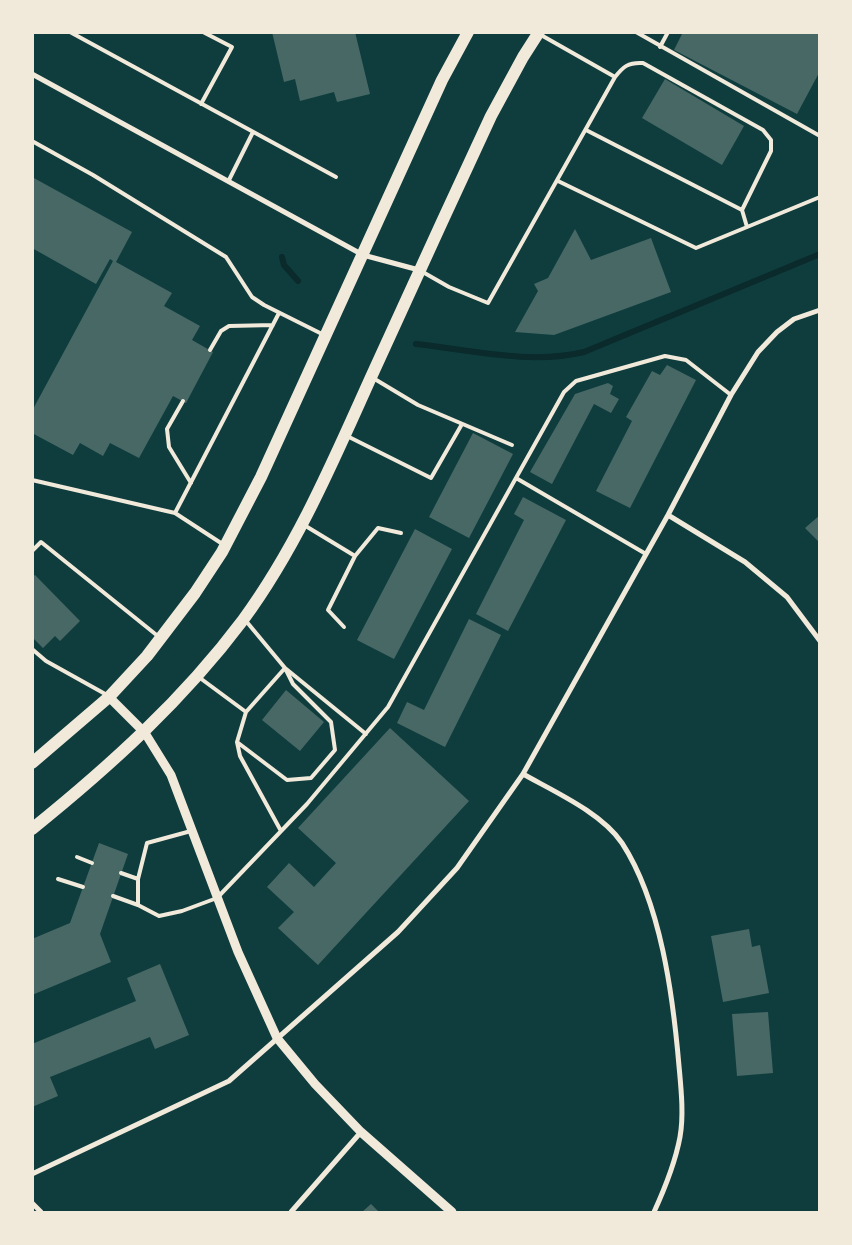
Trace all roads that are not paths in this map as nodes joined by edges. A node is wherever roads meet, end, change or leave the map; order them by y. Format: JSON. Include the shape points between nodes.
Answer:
{"nodes":[{"id":1,"x":70,"y":32,"type":"edge"},
{"id":2,"x":204,"y":32,"type":"edge"},
{"id":3,"x":468,"y":32,"type":"edge"},
{"id":4,"x":636,"y":32,"type":"edge"},
{"id":5,"x":668,"y":32,"type":"edge"},
{"id":6,"x":539,"y":33,"type":"edge"},
{"id":7,"x":660,"y":47,"type":"junction"},
{"id":8,"x":32,"y":74,"type":"edge"},
{"id":9,"x":615,"y":77,"type":"junction"},
{"id":10,"x":201,"y":104,"type":"junction"},
{"id":11,"x":586,"y":130,"type":"junction"},
{"id":12,"x":252,"y":132,"type":"junction"},
{"id":13,"x":820,"y":136,"type":"edge"},
{"id":14,"x":32,"y":141,"type":"edge"},
{"id":15,"x":336,"y":177,"type":"dead end"},
{"id":16,"x":229,"y":180,"type":"junction"},
{"id":17,"x":558,"y":182,"type":"junction"},
{"id":18,"x":820,"y":197,"type":"edge"},
{"id":19,"x":742,"y":210,"type":"junction"},
{"id":20,"x":747,"y":227,"type":"junction"},
{"id":21,"x":363,"y":255,"type":"junction"},
{"id":22,"x":419,"y":270,"type":"junction"},
{"id":23,"x":820,"y":310,"type":"edge"},
{"id":24,"x":279,"y":313,"type":"junction"},
{"id":25,"x":272,"y":325,"type":"junction"},
{"id":26,"x":326,"y":336,"type":"junction"},
{"id":27,"x":210,"y":350,"type":"dead end"},
{"id":28,"x":371,"y":378,"type":"junction"},
{"id":29,"x":732,"y":395,"type":"junction"},
{"id":30,"x":183,"y":401,"type":"dead end"},
{"id":31,"x":462,"y":424,"type":"junction"},
{"id":32,"x":345,"y":434,"type":"junction"},
{"id":33,"x":512,"y":445,"type":"dead end"},
{"id":34,"x":516,"y":478,"type":"junction"},
{"id":35,"x":32,"y":480,"type":"edge"},
{"id":36,"x":191,"y":483,"type":"junction"},
{"id":37,"x":175,"y":513,"type":"junction"},
{"id":38,"x":668,"y":515,"type":"junction"},
{"id":39,"x":302,"y":524,"type":"junction"},
{"id":40,"x":400,"y":533,"type":"dead end"},
{"id":41,"x":226,"y":546,"type":"junction"},
{"id":42,"x":32,"y":551,"type":"edge"},
{"id":43,"x":646,"y":554,"type":"junction"},
{"id":44,"x":355,"y":556,"type":"junction"},
{"id":45,"x":244,"y":619,"type":"junction"},
{"id":46,"x":344,"y":627,"type":"dead end"},
{"id":47,"x":161,"y":639,"type":"junction"},
{"id":48,"x":820,"y":641,"type":"edge"},
{"id":49,"x":32,"y":649,"type":"edge"},
{"id":50,"x":285,"y":668,"type":"junction"},
{"id":51,"x":198,"y":677,"type":"junction"},
{"id":52,"x":109,"y":697,"type":"junction"},
{"id":53,"x":246,"y":712,"type":"junction"},
{"id":54,"x":145,"y":733,"type":"junction"},
{"id":55,"x":366,"y":734,"type":"junction"},
{"id":56,"x":237,"y":742,"type":"junction"},
{"id":57,"x":32,"y":762,"type":"edge"},
{"id":58,"x":524,"y":774,"type":"junction"},
{"id":59,"x":32,"y":829,"type":"edge"},
{"id":60,"x":191,"y":831,"type":"junction"},
{"id":61,"x":281,"y":831,"type":"junction"},
{"id":62,"x":78,"y":857,"type":"dead end"},
{"id":63,"x":92,"y":863,"type":"dead end"},
{"id":64,"x":121,"y":873,"type":"dead end"},
{"id":65,"x":58,"y":878,"type":"dead end"},
{"id":66,"x":138,"y":879,"type":"junction"},
{"id":67,"x":83,"y":887,"type":"dead end"},
{"id":68,"x":113,"y":896,"type":"dead end"},
{"id":69,"x":217,"y":898,"type":"junction"},
{"id":70,"x":138,"y":905,"type":"junction"},
{"id":71,"x":277,"y":1038,"type":"junction"},
{"id":72,"x":361,"y":1132,"type":"junction"},
{"id":73,"x":32,"y":1174,"type":"edge"},
{"id":74,"x":32,"y":1203,"type":"edge"},
{"id":75,"x":41,"y":1212,"type":"edge"},
{"id":76,"x":291,"y":1212,"type":"edge"},
{"id":77,"x":452,"y":1212,"type":"edge"},
{"id":78,"x":654,"y":1212,"type":"edge"}],
"edges":[{"from":1,"to":10,"type":"lane"},
{"from":2,"to":10,"type":"lane","via":[[232,47]]},
{"from":3,"to":21,"type":"main road","via":[[442,80]]},
{"from":4,"to":7,"type":"lane"},
{"from":5,"to":7,"type":"lane"},
{"from":6,"to":9,"type":"lane"},
{"from":6,"to":22,"type":"main road","via":[[491,116]]},
{"from":7,"to":13,"type":"lane"},
{"from":8,"to":16,"type":"street"},
{"from":9,"to":11,"type":"lane"},
{"from":9,"to":19,"type":"lane","via":[[624,66],[642,63],[763,130],[772,140],[771,151]]},
{"from":10,"to":12,"type":"lane"},
{"from":11,"to":17,"type":"lane"},
{"from":11,"to":19,"type":"lane"},
{"from":12,"to":15,"type":"lane"},
{"from":12,"to":16,"type":"lane"},
{"from":14,"to":24,"type":"lane","via":[[226,257],[252,297]]},
{"from":16,"to":21,"type":"street"},
{"from":17,"to":20,"type":"lane","via":[[696,248]]},
{"from":17,"to":22,"type":"lane","via":[[488,303]]},
{"from":18,"to":20,"type":"lane"},
{"from":19,"to":20,"type":"lane"},
{"from":21,"to":22,"type":"street"},
{"from":21,"to":26,"type":"main road"},
{"from":22,"to":28,"type":"main road"},
{"from":23,"to":29,"type":"street","via":[[794,319],[777,332],[758,352]]},
{"from":24,"to":25,"type":"lane"},
{"from":24,"to":26,"type":"lane"},
{"from":25,"to":27,"type":"lane","via":[[229,326],[220,331]]},
{"from":25,"to":36,"type":"lane"},
{"from":26,"to":41,"type":"main road"},
{"from":28,"to":31,"type":"lane","via":[[418,405]]},
{"from":28,"to":32,"type":"main road"},
{"from":29,"to":34,"type":"lane","via":[[686,360],[664,356],[576,381],[564,392]]},
{"from":29,"to":38,"type":"street"},
{"from":30,"to":36,"type":"lane","via":[[167,429],[169,447]]},
{"from":31,"to":32,"type":"lane","via":[[431,478]]},
{"from":31,"to":33,"type":"lane"},
{"from":32,"to":39,"type":"main road"},
{"from":34,"to":43,"type":"lane"},
{"from":34,"to":55,"type":"lane","via":[[388,707]]},
{"from":35,"to":37,"type":"lane"},
{"from":36,"to":37,"type":"lane"},
{"from":37,"to":41,"type":"lane"},
{"from":38,"to":43,"type":"street"},
{"from":38,"to":48,"type":"street","via":[[745,562],[787,597]]},
{"from":39,"to":44,"type":"lane"},
{"from":39,"to":45,"type":"main road"},
{"from":40,"to":44,"type":"lane","via":[[378,528]]},
{"from":41,"to":47,"type":"main road"},
{"from":42,"to":47,"type":"lane","via":[[41,542]]},
{"from":43,"to":58,"type":"street"},
{"from":44,"to":46,"type":"lane","via":[[328,610]]},
{"from":45,"to":50,"type":"lane"},
{"from":45,"to":51,"type":"main road"},
{"from":47,"to":52,"type":"main road"},
{"from":49,"to":52,"type":"lane","via":[[46,661]]},
{"from":50,"to":53,"type":"lane"},
{"from":50,"to":55,"type":"lane"},
{"from":50,"to":56,"type":"lane","via":[[293,684],[332,722],[335,750],[311,778],[287,780]]},
{"from":51,"to":53,"type":"lane"},
{"from":51,"to":54,"type":"main road"},
{"from":52,"to":54,"type":"street"},
{"from":52,"to":57,"type":"main road"},
{"from":53,"to":56,"type":"lane"},
{"from":54,"to":59,"type":"main road"},
{"from":54,"to":60,"type":"street","via":[[170,775]]},
{"from":55,"to":61,"type":"lane"},
{"from":56,"to":61,"type":"lane","via":[[240,756]]},
{"from":58,"to":71,"type":"street","via":[[458,868],[405,924]]},
{"from":58,"to":78,"type":"street","via":[[589,811],[621,842],[647,896],[663,955],[675,1020],[681,1088],[680,1136],[670,1176]]},
{"from":60,"to":66,"type":"lane","via":[[147,843]]},
{"from":60,"to":69,"type":"street"},
{"from":61,"to":69,"type":"lane"},
{"from":62,"to":63,"type":"lane"},
{"from":64,"to":66,"type":"lane"},
{"from":65,"to":67,"type":"lane"},
{"from":66,"to":70,"type":"lane"},
{"from":68,"to":70,"type":"lane"},
{"from":69,"to":70,"type":"lane","via":[[158,916]]},
{"from":69,"to":71,"type":"street"},
{"from":71,"to":72,"type":"street"},
{"from":71,"to":73,"type":"street","via":[[229,1081]]},
{"from":72,"to":76,"type":"street"},
{"from":72,"to":77,"type":"street"},
{"from":74,"to":75,"type":"street"}]}
